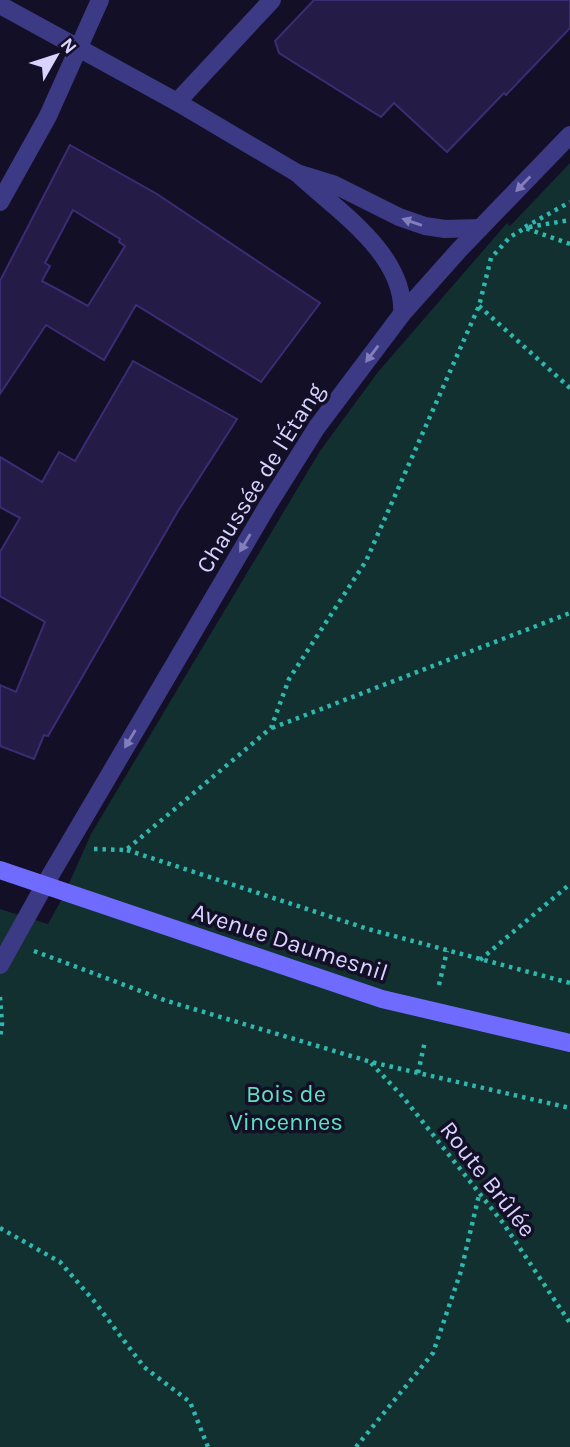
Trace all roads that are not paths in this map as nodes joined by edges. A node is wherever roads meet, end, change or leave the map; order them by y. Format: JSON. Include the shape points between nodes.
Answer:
{"nodes":[{"id":1,"x":100,"y":0,"type":"edge"},
{"id":2,"x":272,"y":0,"type":"edge"},
{"id":3,"x":0,"y":5,"type":"edge"},
{"id":4,"x":80,"y":48,"type":"junction"},
{"id":5,"x":177,"y":102,"type":"junction"},
{"id":6,"x":570,"y":135,"type":"edge"},
{"id":7,"x":297,"y":173,"type":"junction"},
{"id":8,"x":0,"y":202,"type":"edge"},
{"id":9,"x":480,"y":228,"type":"junction"},
{"id":10,"x":402,"y":314,"type":"junction"},
{"id":11,"x":0,"y":870,"type":"edge"},
{"id":12,"x":44,"y":886,"type":"junction"},
{"id":13,"x":0,"y":965,"type":"edge"},
{"id":14,"x":570,"y":1042,"type":"edge"}],
"edges":[{"from":1,"to":4,"type":"street"},
{"from":2,"to":5,"type":"street"},
{"from":3,"to":4,"type":"street"},
{"from":4,"to":5,"type":"street"},
{"from":4,"to":8,"type":"street"},
{"from":5,"to":7,"type":"street"},
{"from":6,"to":9,"type":"street","name":"Chaussée de l'Étang","one_way":true},
{"from":9,"to":7,"type":"street","one_way":true,"via":[[425,226],[333,184]]},
{"from":7,"to":10,"type":"street","via":[[382,255],[400,287]]},
{"from":9,"to":10,"type":"street","name":"Chaussée de l'Étang"},
{"from":10,"to":12,"type":"street","name":"Chaussée de l'Étang","one_way":true,"via":[[317,426]]},
{"from":11,"to":12,"type":"street","name":"Avenue Daumesnil"},
{"from":12,"to":13,"type":"street","name":"Chaussée de l'Étang"},
{"from":12,"to":14,"type":"street","name":"Avenue Daumesnil","via":[[382,999]]}]}
